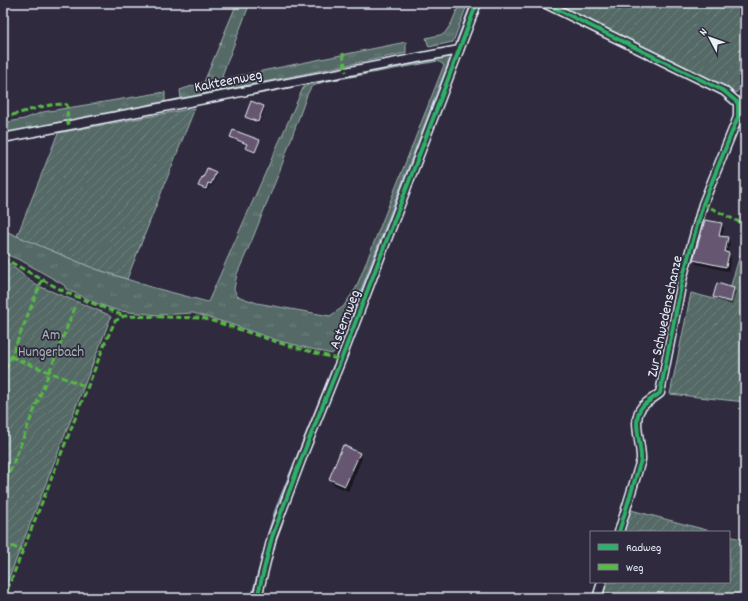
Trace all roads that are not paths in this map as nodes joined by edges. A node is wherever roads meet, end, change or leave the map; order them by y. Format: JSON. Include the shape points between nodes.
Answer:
{"nodes":[{"id":1,"x":477,"y":3,"type":"edge"},
{"id":2,"x":544,"y":3,"type":"edge"},
{"id":3,"x":459,"y":50,"type":"junction"},
{"id":4,"x":3,"y":138,"type":"edge"},
{"id":5,"x":619,"y":531,"type":"edge"},
{"id":6,"x":602,"y":583,"type":"edge"},
{"id":7,"x":257,"y":598,"type":"edge"},
{"id":8,"x":597,"y":598,"type":"edge"}],
"edges":[{"from":1,"to":3,"type":"street","name":"Asternweg"},
{"from":2,"to":5,"type":"street","name":"Zur Schwedenschanze","via":[[724,91],[738,102],[738,117],[703,204],[683,276],[660,393],[642,407],[637,416],[641,460]]},
{"from":3,"to":4,"type":"street","name":"Kakteenweg"},
{"from":3,"to":7,"type":"street","name":"Asternweg","via":[[344,354],[290,488],[272,537]]},
{"from":6,"to":8,"type":"street"}]}
